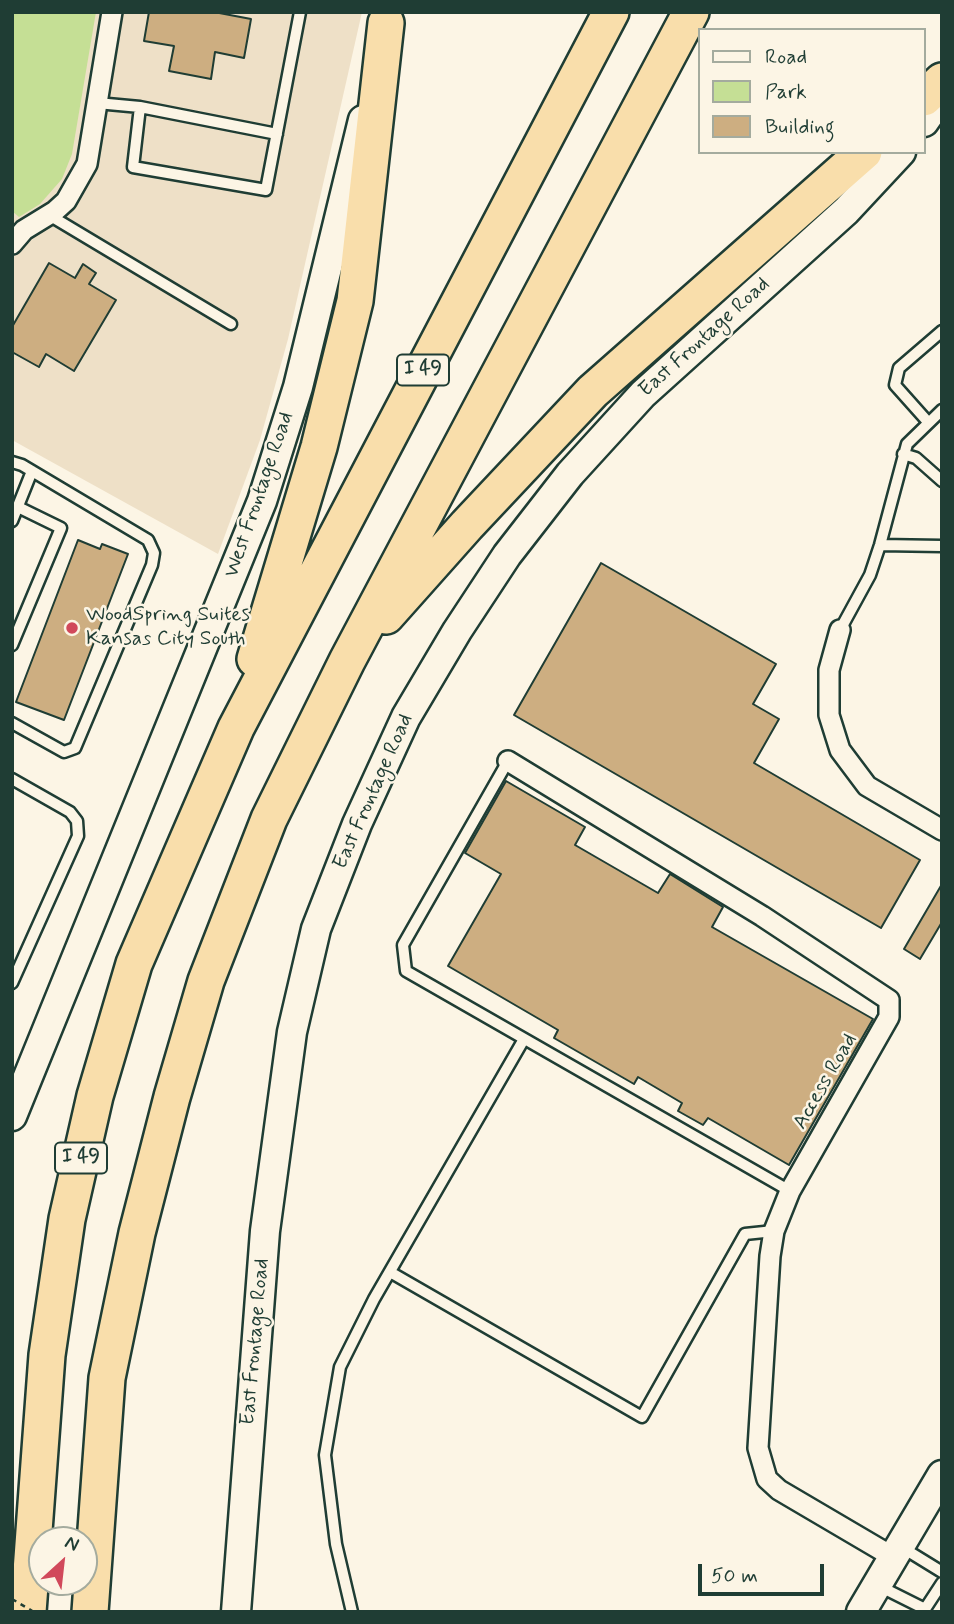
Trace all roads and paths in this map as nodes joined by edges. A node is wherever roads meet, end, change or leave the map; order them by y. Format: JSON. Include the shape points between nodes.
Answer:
{"nodes":[{"id":1,"x":112,"y":12,"type":"edge"},
{"id":2,"x":300,"y":12,"type":"edge"},
{"id":3,"x":611,"y":12,"type":"edge"},
{"id":4,"x":691,"y":12,"type":"edge"},
{"id":5,"x":387,"y":18,"type":"edge"},
{"id":6,"x":942,"y":81,"type":"edge"},
{"id":7,"x":926,"y":96,"type":"edge"},
{"id":8,"x":942,"y":96,"type":"edge"},
{"id":9,"x":97,"y":103,"type":"junction"},
{"id":10,"x":140,"y":107,"type":"junction"},
{"id":11,"x":926,"y":119,"type":"edge"},
{"id":12,"x":277,"y":134,"type":"junction"},
{"id":13,"x":862,"y":154,"type":"edge"},
{"id":14,"x":899,"y":154,"type":"edge"},
{"id":15,"x":49,"y":215,"type":"junction"},
{"id":16,"x":16,"y":232,"type":"edge"},
{"id":17,"x":231,"y":324,"type":"dead end"},
{"id":18,"x":942,"y":331,"type":"edge"},
{"id":19,"x":942,"y":410,"type":"edge"},
{"id":20,"x":928,"y":422,"type":"junction"},
{"id":21,"x":903,"y":454,"type":"junction"},
{"id":22,"x":12,"y":461,"type":"edge"},
{"id":23,"x":32,"y":471,"type":"junction"},
{"id":24,"x":942,"y":481,"type":"edge"},
{"id":25,"x":18,"y":507,"type":"junction"},
{"id":26,"x":12,"y":521,"type":"edge"},
{"id":27,"x":880,"y":545,"type":"junction"},
{"id":28,"x":942,"y":546,"type":"edge"},
{"id":29,"x":839,"y":630,"type":"joint"},
{"id":30,"x":12,"y":645,"type":"edge"},
{"id":31,"x":347,"y":661,"type":"junction"},
{"id":32,"x":12,"y":723,"type":"edge"},
{"id":33,"x":236,"y":728,"type":"junction"},
{"id":34,"x":508,"y":761,"type":"joint"},
{"id":35,"x":12,"y":779,"type":"edge"},
{"id":36,"x":942,"y":830,"type":"edge"},
{"id":37,"x":12,"y":984,"type":"edge"},
{"id":38,"x":524,"y":1039,"type":"junction"},
{"id":39,"x":12,"y":1116,"type":"edge"},
{"id":40,"x":790,"y":1191,"type":"junction"},
{"id":41,"x":774,"y":1231,"type":"junction"},
{"id":42,"x":390,"y":1272,"type":"junction"},
{"id":43,"x":942,"y":1475,"type":"edge"},
{"id":44,"x":896,"y":1552,"type":"junction"},
{"id":45,"x":942,"y":1572,"type":"edge"},
{"id":46,"x":942,"y":1583,"type":"edge"},
{"id":47,"x":877,"y":1585,"type":"junction"},
{"id":48,"x":12,"y":1599,"type":"edge"},
{"id":49,"x":28,"y":1612,"type":"edge"},
{"id":50,"x":34,"y":1612,"type":"edge"},
{"id":51,"x":90,"y":1612,"type":"edge"},
{"id":52,"x":236,"y":1612,"type":"edge"},
{"id":53,"x":352,"y":1612,"type":"edge"},
{"id":54,"x":861,"y":1612,"type":"edge"}],
"edges":[{"from":1,"to":9,"type":"street"},
{"from":2,"to":12,"type":"lane"},
{"from":3,"to":33,"type":"highway","number":"I 49"},
{"from":4,"to":31,"type":"highway"},
{"from":5,"to":33,"type":"highway","via":[[355,302],[319,447]]},
{"from":5,"to":39,"type":"street","name":"West Frontage Road","via":[[298,387],[262,501]]},
{"from":6,"to":7,"type":"highway"},
{"from":8,"to":11,"type":"street"},
{"from":9,"to":10,"type":"lane"},
{"from":9,"to":15,"type":"street","via":[[87,163],[65,201]]},
{"from":10,"to":12,"type":"lane"},
{"from":10,"to":12,"type":"lane","via":[[133,167],[266,190]]},
{"from":13,"to":31,"type":"highway","via":[[593,391]]},
{"from":14,"to":52,"type":"street","name":"East Frontage Road","via":[[846,211],[643,394],[570,474],[507,555],[457,631],[406,717],[357,824],[316,929],[290,1045],[265,1231]]},
{"from":15,"to":16,"type":"street"},
{"from":15,"to":17,"type":"lane"},
{"from":18,"to":20,"type":"lane","via":[[899,368],[895,385]]},
{"from":19,"to":20,"type":"lane"},
{"from":20,"to":21,"type":"lane","via":[[912,436]]},
{"from":21,"to":24,"type":"lane","via":[[916,458]]},
{"from":21,"to":27,"type":"lane"},
{"from":22,"to":23,"type":"lane"},
{"from":23,"to":25,"type":"lane"},
{"from":23,"to":32,"type":"lane","via":[[148,540],[154,553],[75,748],[64,752]]},
{"from":25,"to":26,"type":"lane"},
{"from":25,"to":30,"type":"lane","via":[[61,528]]},
{"from":27,"to":28,"type":"lane"},
{"from":27,"to":29,"type":"lane","via":[[870,575]]},
{"from":29,"to":36,"type":"street","via":[[829,670],[829,715],[840,750],[867,786]]},
{"from":31,"to":51,"type":"highway","via":[[270,819],[206,981],[172,1097],[107,1378]]},
{"from":33,"to":49,"type":"highway","number":"I 49","via":[[134,964],[95,1096],[67,1219],[47,1355]]},
{"from":34,"to":38,"type":"lane","via":[[403,945],[406,971]]},
{"from":34,"to":40,"type":"street","name":"Access Road","via":[[762,916],[889,1000],[889,1017]]},
{"from":35,"to":37,"type":"lane","via":[[70,812],[77,821],[78,836]]},
{"from":38,"to":40,"type":"lane"},
{"from":38,"to":42,"type":"lane"},
{"from":40,"to":41,"type":"street","name":"Access Road"},
{"from":41,"to":42,"type":"lane","via":[[745,1234],[642,1417]]},
{"from":41,"to":44,"type":"street","name":"Access Road","via":[[758,1448],[764,1472],[779,1490]]},
{"from":42,"to":53,"type":"lane","via":[[340,1367],[325,1455],[336,1544]]},
{"from":43,"to":44,"type":"street"},
{"from":44,"to":45,"type":"lane"},
{"from":44,"to":47,"type":"street"},
{"from":46,"to":47,"type":"lane","via":[[925,1609]]},
{"from":47,"to":54,"type":"street"},
{"from":48,"to":50,"type":"path","bridge":true}]}
